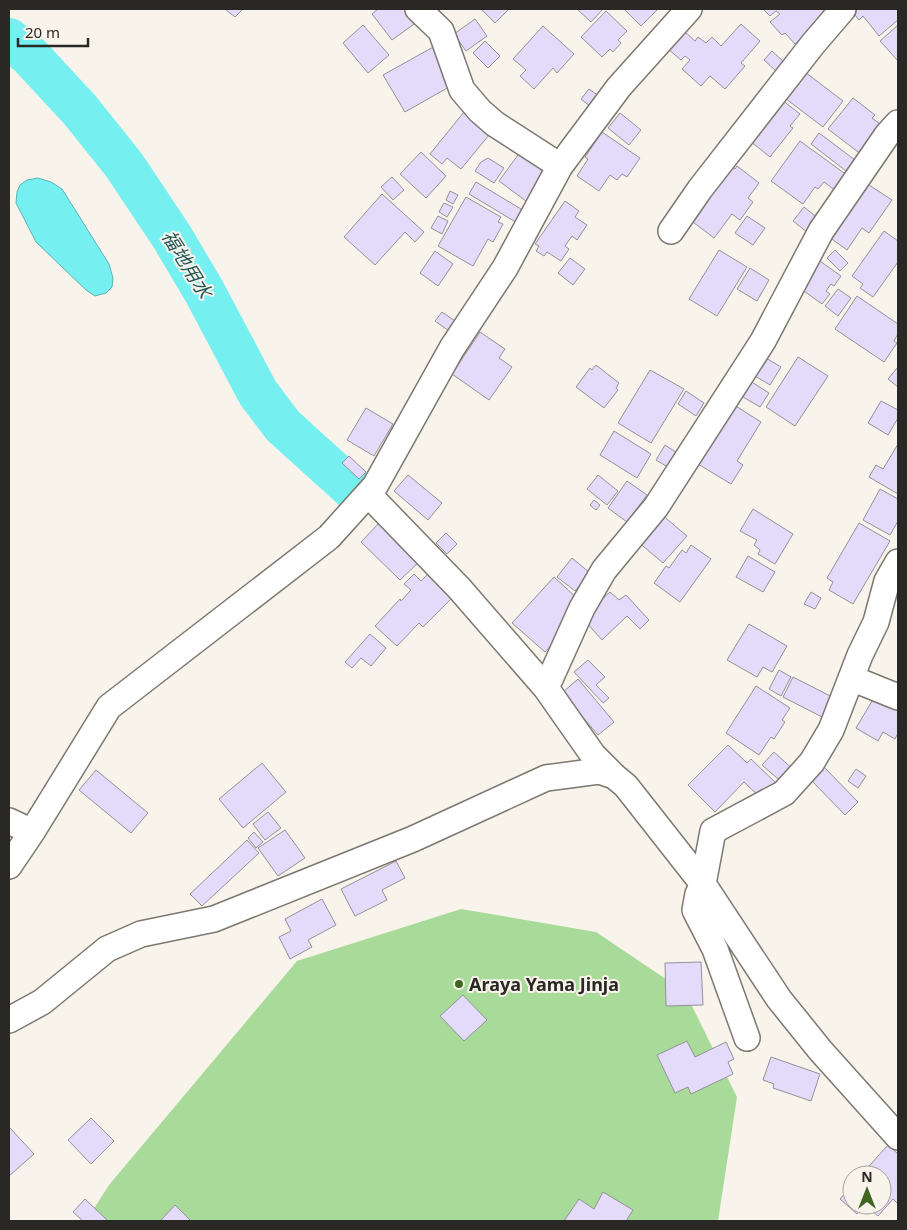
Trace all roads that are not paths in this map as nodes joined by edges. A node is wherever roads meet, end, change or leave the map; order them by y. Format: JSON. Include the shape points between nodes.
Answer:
{"nodes":[{"id":1,"x":418,"y":9,"type":"edge"},
{"id":2,"x":689,"y":9,"type":"edge"},
{"id":3,"x":843,"y":9,"type":"edge"},
{"id":4,"x":898,"y":123,"type":"edge"},
{"id":5,"x":560,"y":166,"type":"junction"},
{"id":6,"x":671,"y":231,"type":"dead end"},
{"id":7,"x":368,"y":494,"type":"junction"},
{"id":8,"x":898,"y":562,"type":"edge"},
{"id":9,"x":851,"y":678,"type":"junction"},
{"id":10,"x":546,"y":688,"type":"junction"},
{"id":11,"x":898,"y":697,"type":"edge"},
{"id":12,"x":614,"y":776,"type":"junction"},
{"id":13,"x":9,"y":821,"type":"edge"},
{"id":14,"x":32,"y":832,"type":"junction"},
{"id":15,"x":9,"y":866,"type":"edge"},
{"id":16,"x":703,"y":884,"type":"junction"},
{"id":17,"x":9,"y":1020,"type":"edge"},
{"id":18,"x":747,"y":1038,"type":"dead end"},
{"id":19,"x":898,"y":1137,"type":"edge"}],
"edges":[{"from":1,"to":5,"type":"street","via":[[441,32],[462,90],[480,111]]},
{"from":2,"to":5,"type":"street","via":[[619,87]]},
{"from":3,"to":6,"type":"street","via":[[700,189]]},
{"from":4,"to":10,"type":"street","via":[[822,231],[763,341],[656,508],[604,570],[582,608]]},
{"from":5,"to":7,"type":"street","via":[[505,268],[452,348],[376,486]]},
{"from":7,"to":10,"type":"street","via":[[459,588]]},
{"from":7,"to":14,"type":"street","via":[[329,537],[109,707]]},
{"from":8,"to":9,"type":"street","via":[[887,581],[876,622]]},
{"from":9,"to":11,"type":"street"},
{"from":9,"to":16,"type":"street","via":[[831,730],[812,762],[784,793],[713,831]]},
{"from":10,"to":12,"type":"street","via":[[593,755]]},
{"from":12,"to":16,"type":"street","via":[[626,786]]},
{"from":12,"to":17,"type":"street","via":[[599,771],[546,778],[413,839],[214,919],[142,934],[107,949],[42,1002]]},
{"from":13,"to":14,"type":"street"},
{"from":14,"to":15,"type":"street"},
{"from":16,"to":18,"type":"street","via":[[695,910],[715,950]]},
{"from":16,"to":19,"type":"street","via":[[779,999]]}]}
